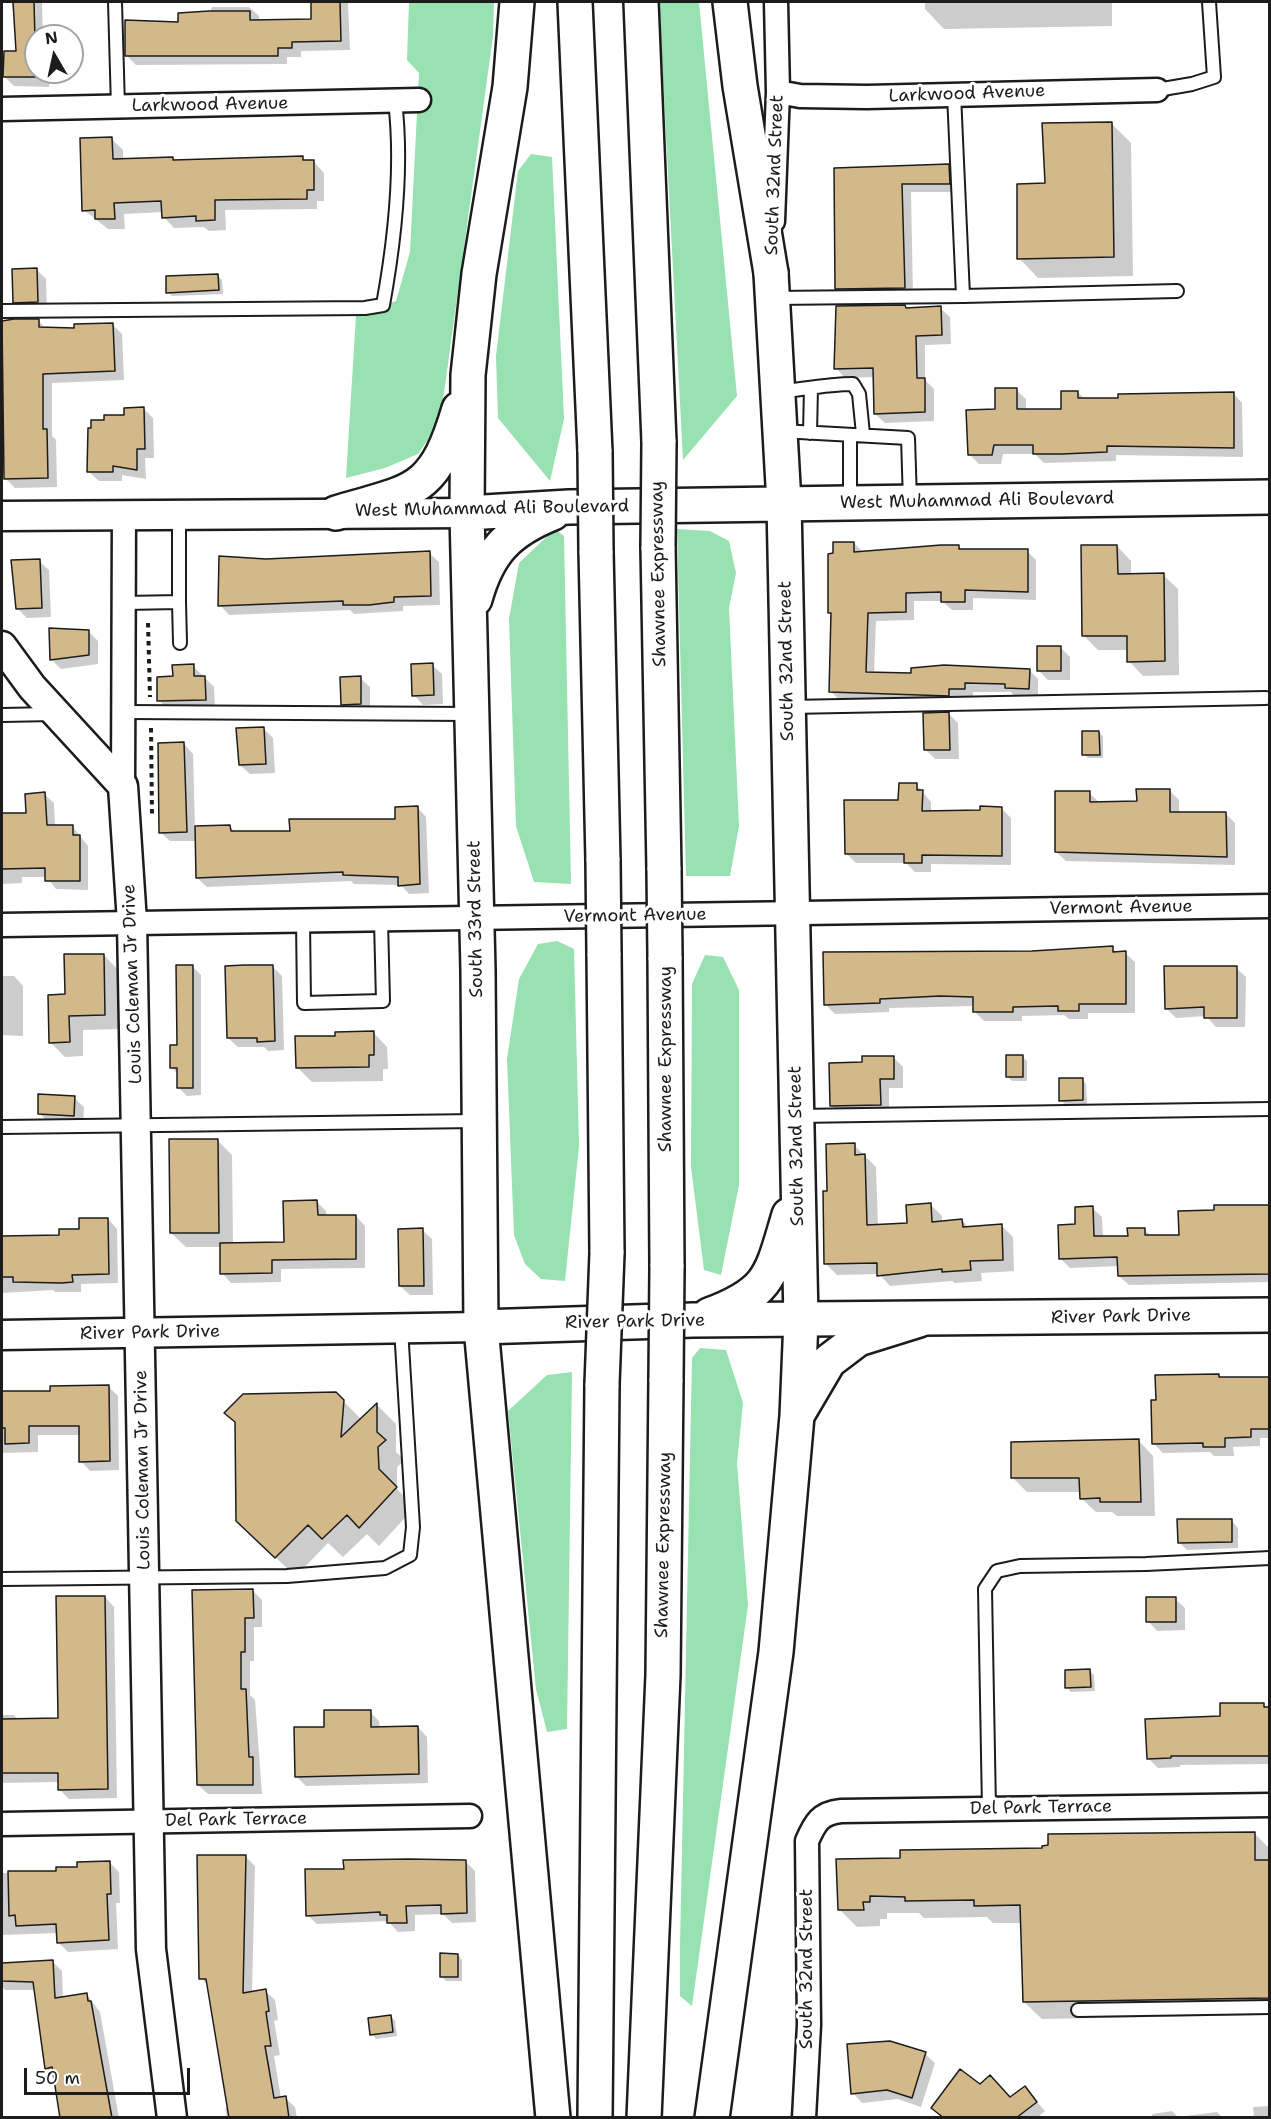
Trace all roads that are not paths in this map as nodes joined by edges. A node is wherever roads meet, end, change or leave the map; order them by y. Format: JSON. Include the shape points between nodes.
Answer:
{"nodes":[{"id":1,"x":115,"y":2,"type":"edge"},
{"id":2,"x":517,"y":2,"type":"edge"},
{"id":3,"x":575,"y":2,"type":"edge"},
{"id":4,"x":641,"y":2,"type":"edge"},
{"id":5,"x":730,"y":2,"type":"edge"},
{"id":6,"x":1209,"y":2,"type":"edge"},
{"id":7,"x":776,"y":4,"type":"edge"},
{"id":8,"x":1157,"y":90,"type":"joint"},
{"id":9,"x":778,"y":92,"type":"junction"},
{"id":10,"x":954,"y":94,"type":"junction"},
{"id":11,"x":395,"y":100,"type":"junction"},
{"id":12,"x":419,"y":100,"type":"dead end"},
{"id":13,"x":118,"y":106,"type":"junction"},
{"id":14,"x":2,"y":109,"type":"edge"},
{"id":15,"x":772,"y":286,"type":"junction"},
{"id":16,"x":1177,"y":291,"type":"dead end"},
{"id":17,"x":963,"y":296,"type":"junction"},
{"id":18,"x":2,"y":311,"type":"edge"},
{"id":19,"x":468,"y":375,"type":"junction"},
{"id":20,"x":810,"y":388,"type":"junction"},
{"id":21,"x":778,"y":392,"type":"junction"},
{"id":22,"x":795,"y":432,"type":"junction"},
{"id":23,"x":857,"y":434,"type":"junction"},
{"id":24,"x":1269,"y":497,"type":"edge"},
{"id":25,"x":910,"y":502,"type":"junction"},
{"id":26,"x":784,"y":503,"type":"junction"},
{"id":27,"x":850,"y":503,"type":"junction"},
{"id":28,"x":569,"y":507,"type":"junction"},
{"id":29,"x":336,"y":513,"type":"junction"},
{"id":30,"x":467,"y":513,"type":"junction"},
{"id":31,"x":124,"y":514,"type":"junction"},
{"id":32,"x":179,"y":514,"type":"junction"},
{"id":33,"x":2,"y":516,"type":"edge"},
{"id":34,"x":179,"y":602,"type":"junction"},
{"id":35,"x":125,"y":603,"type":"junction"},
{"id":36,"x":471,"y":614,"type":"junction"},
{"id":37,"x":180,"y":643,"type":"dead end"},
{"id":38,"x":2,"y":646,"type":"edge"},
{"id":39,"x":1266,"y":698,"type":"dead end"},
{"id":40,"x":788,"y":707,"type":"junction"},
{"id":41,"x":125,"y":712,"type":"junction"},
{"id":42,"x":59,"y":714,"type":"junction"},
{"id":43,"x":471,"y":714,"type":"junction"},
{"id":44,"x":2,"y":715,"type":"edge"},
{"id":45,"x":123,"y":786,"type":"junction"},
{"id":46,"x":1269,"y":906,"type":"edge"},
{"id":47,"x":792,"y":913,"type":"junction"},
{"id":48,"x":475,"y":918,"type":"junction"},
{"id":49,"x":303,"y":921,"type":"junction"},
{"id":50,"x":381,"y":921,"type":"junction"},
{"id":51,"x":132,"y":922,"type":"junction"},
{"id":52,"x":2,"y":925,"type":"edge"},
{"id":53,"x":1269,"y":1109,"type":"edge"},
{"id":54,"x":796,"y":1116,"type":"junction"},
{"id":55,"x":479,"y":1121,"type":"junction"},
{"id":56,"x":137,"y":1126,"type":"junction"},
{"id":57,"x":2,"y":1127,"type":"edge"},
{"id":58,"x":798,"y":1187,"type":"junction"},
{"id":59,"x":1269,"y":1315,"type":"edge"},
{"id":60,"x":693,"y":1320,"type":"junction"},
{"id":61,"x":801,"y":1320,"type":"junction"},
{"id":62,"x":919,"y":1320,"type":"junction"},
{"id":63,"x":481,"y":1327,"type":"junction"},
{"id":64,"x":401,"y":1328,"type":"junction"},
{"id":65,"x":141,"y":1333,"type":"junction"},
{"id":66,"x":2,"y":1335,"type":"edge"},
{"id":67,"x":796,"y":1416,"type":"junction"},
{"id":68,"x":1269,"y":1558,"type":"edge"},
{"id":69,"x":145,"y":1576,"type":"junction"},
{"id":70,"x":2,"y":1579,"type":"edge"},
{"id":71,"x":1269,"y":1805,"type":"edge"},
{"id":72,"x":989,"y":1809,"type":"junction"},
{"id":73,"x":470,"y":1816,"type":"dead end"},
{"id":74,"x":148,"y":1821,"type":"junction"},
{"id":75,"x":815,"y":1821,"type":"joint"},
{"id":76,"x":2,"y":1824,"type":"edge"},
{"id":77,"x":1269,"y":2007,"type":"edge"},
{"id":78,"x":1078,"y":2010,"type":"dead end"},
{"id":79,"x":172,"y":2118,"type":"edge"},
{"id":80,"x":553,"y":2118,"type":"edge"},
{"id":81,"x":595,"y":2118,"type":"edge"},
{"id":82,"x":644,"y":2118,"type":"edge"},
{"id":83,"x":712,"y":2118,"type":"edge"},
{"id":84,"x":804,"y":2118,"type":"edge"}],
"edges":[{"from":1,"to":13,"type":"lane"},
{"from":2,"to":19,"type":"main road","via":[[510,87],[479,274]]},
{"from":3,"to":81,"type":"main road","bridge":true,"via":[[595,452],[607,1252],[602,1384]]},
{"from":4,"to":82,"type":"main road","name":"Shawnee Expressway","bridge":true,"via":[[658,442],[667,1267],[663,1675]]},
{"from":5,"to":15,"type":"main road"},
{"from":6,"to":8,"type":"lane","via":[[1214,77]]},
{"from":7,"to":9,"type":"street","name":"South 32nd Street"},
{"from":8,"to":10,"type":"street","name":"Larkwood Avenue"},
{"from":9,"to":10,"type":"street","name":"Larkwood Avenue","via":[[800,96]]},
{"from":9,"to":15,"type":"street","name":"South 32nd Street"},
{"from":10,"to":17,"type":"lane"},
{"from":11,"to":12,"type":"street","name":"Larkwood Avenue"},
{"from":11,"to":13,"type":"street","name":"Larkwood Avenue"},
{"from":11,"to":18,"type":"lane","via":[[399,136],[390,267],[383,305]]},
{"from":13,"to":14,"type":"street","name":"Larkwood Avenue"},
{"from":15,"to":17,"type":"lane"},
{"from":15,"to":21,"type":"main road","name":"South 32nd Street"},
{"from":16,"to":17,"type":"lane"},
{"from":19,"to":29,"type":"main road","via":[[448,445],[429,477],[408,492]]},
{"from":19,"to":30,"type":"main road","name":"South 33rd Street"},
{"from":20,"to":21,"type":"lane"},
{"from":20,"to":22,"type":"lane"},
{"from":20,"to":23,"type":"lane","via":[[853,384],[859,394]]},
{"from":21,"to":22,"type":"main road","name":"South 32nd Street"},
{"from":22,"to":23,"type":"lane"},
{"from":22,"to":26,"type":"main road","name":"South 32nd Street"},
{"from":23,"to":25,"type":"lane","via":[[908,438]]},
{"from":23,"to":27,"type":"lane"},
{"from":24,"to":25,"type":"main road","name":"West Muhammad Ali Boulevard"},
{"from":25,"to":27,"type":"main road","name":"West Muhammad Ali Boulevard"},
{"from":26,"to":27,"type":"main road","name":"West Muhammad Ali Boulevard"},
{"from":26,"to":28,"type":"main road","name":"West Muhammad Ali Boulevard"},
{"from":26,"to":40,"type":"main road","name":"South 32nd Street"},
{"from":28,"to":30,"type":"main road","name":"West Muhammad Ali Boulevard"},
{"from":28,"to":36,"type":"main road","via":[[534,521],[495,551],[481,577]]},
{"from":29,"to":30,"type":"street","name":"West Muhammad Ali Boulevard"},
{"from":29,"to":32,"type":"street","name":"West Muhammad Ali Boulevard"},
{"from":30,"to":36,"type":"main road","name":"South 33rd Street"},
{"from":31,"to":32,"type":"street","name":"West Muhammad Ali Boulevard"},
{"from":31,"to":33,"type":"street","name":"West Muhammad Ali Boulevard"},
{"from":31,"to":35,"type":"street","name":"Louis Coleman Jr Drive"},
{"from":32,"to":34,"type":"lane"},
{"from":34,"to":35,"type":"lane"},
{"from":34,"to":37,"type":"lane"},
{"from":35,"to":41,"type":"street","name":"Louis Coleman Jr Drive"},
{"from":36,"to":43,"type":"main road","name":"South 33rd Street"},
{"from":38,"to":42,"type":"street","via":[[32,687]]},
{"from":39,"to":40,"type":"lane"},
{"from":40,"to":47,"type":"main road","name":"South 32nd Street"},
{"from":41,"to":43,"type":"lane"},
{"from":41,"to":45,"type":"street","name":"Louis Coleman Jr Drive"},
{"from":42,"to":44,"type":"lane"},
{"from":42,"to":45,"type":"street"},
{"from":43,"to":48,"type":"main road","name":"South 33rd Street"},
{"from":45,"to":51,"type":"street","name":"Louis Coleman Jr Drive"},
{"from":46,"to":47,"type":"street","name":"Vermont Avenue"},
{"from":47,"to":48,"type":"street","name":"Vermont Avenue"},
{"from":47,"to":54,"type":"main road","name":"South 32nd Street"},
{"from":48,"to":50,"type":"street","name":"Vermont Avenue"},
{"from":48,"to":55,"type":"main road","name":"South 33rd Street"},
{"from":49,"to":50,"type":"street","name":"Vermont Avenue"},
{"from":49,"to":50,"type":"lane","via":[[304,1004],[383,1001]]},
{"from":49,"to":51,"type":"street","name":"Vermont Avenue"},
{"from":51,"to":52,"type":"street","name":"Vermont Avenue"},
{"from":51,"to":56,"type":"street","name":"Louis Coleman Jr Drive"},
{"from":53,"to":54,"type":"lane"},
{"from":54,"to":58,"type":"main road","name":"South 32nd Street"},
{"from":55,"to":56,"type":"lane"},
{"from":55,"to":63,"type":"main road","name":"South 33rd Street"},
{"from":56,"to":57,"type":"lane"},
{"from":56,"to":65,"type":"street","name":"Louis Coleman Jr Drive"},
{"from":58,"to":60,"type":"main road","via":[[768,1278],[747,1298]]},
{"from":58,"to":61,"type":"main road","name":"South 32nd Street"},
{"from":59,"to":62,"type":"main road","name":"River Park Drive"},
{"from":60,"to":61,"type":"main road","name":"River Park Drive"},
{"from":60,"to":63,"type":"main road","name":"River Park Drive"},
{"from":61,"to":62,"type":"main road","name":"River Park Drive"},
{"from":61,"to":67,"type":"main road","name":"South 32nd Street"},
{"from":62,"to":67,"type":"main road","via":[[858,1339],[829,1361]]},
{"from":63,"to":64,"type":"street","name":"River Park Drive"},
{"from":63,"to":80,"type":"main road","name":"South 33rd Street"},
{"from":64,"to":65,"type":"street","name":"River Park Drive"},
{"from":64,"to":69,"type":"lane","via":[[413,1527],[410,1556],[385,1568],[309,1574]]},
{"from":65,"to":66,"type":"street","name":"River Park Drive"},
{"from":65,"to":69,"type":"street","name":"Louis Coleman Jr Drive"},
{"from":67,"to":83,"type":"main road","name":"South 32nd Street","via":[[776,1652]]},
{"from":68,"to":72,"type":"lane","via":[[1020,1566],[997,1571],[985,1589]]},
{"from":69,"to":70,"type":"lane"},
{"from":69,"to":74,"type":"street","name":"Louis Coleman Jr Drive"},
{"from":71,"to":72,"type":"street","name":"Del Park Terrace"},
{"from":72,"to":75,"type":"street","name":"Del Park Terrace","via":[[841,1810]]},
{"from":73,"to":74,"type":"street","name":"Del Park Terrace"},
{"from":74,"to":76,"type":"street","name":"Del Park Terrace"},
{"from":74,"to":79,"type":"street","name":"Louis Coleman Jr Drive","via":[[151,1949]]},
{"from":75,"to":84,"type":"street","name":"South 32nd Street","via":[[807,1841],[809,2025]]},
{"from":77,"to":78,"type":"lane"}]}
